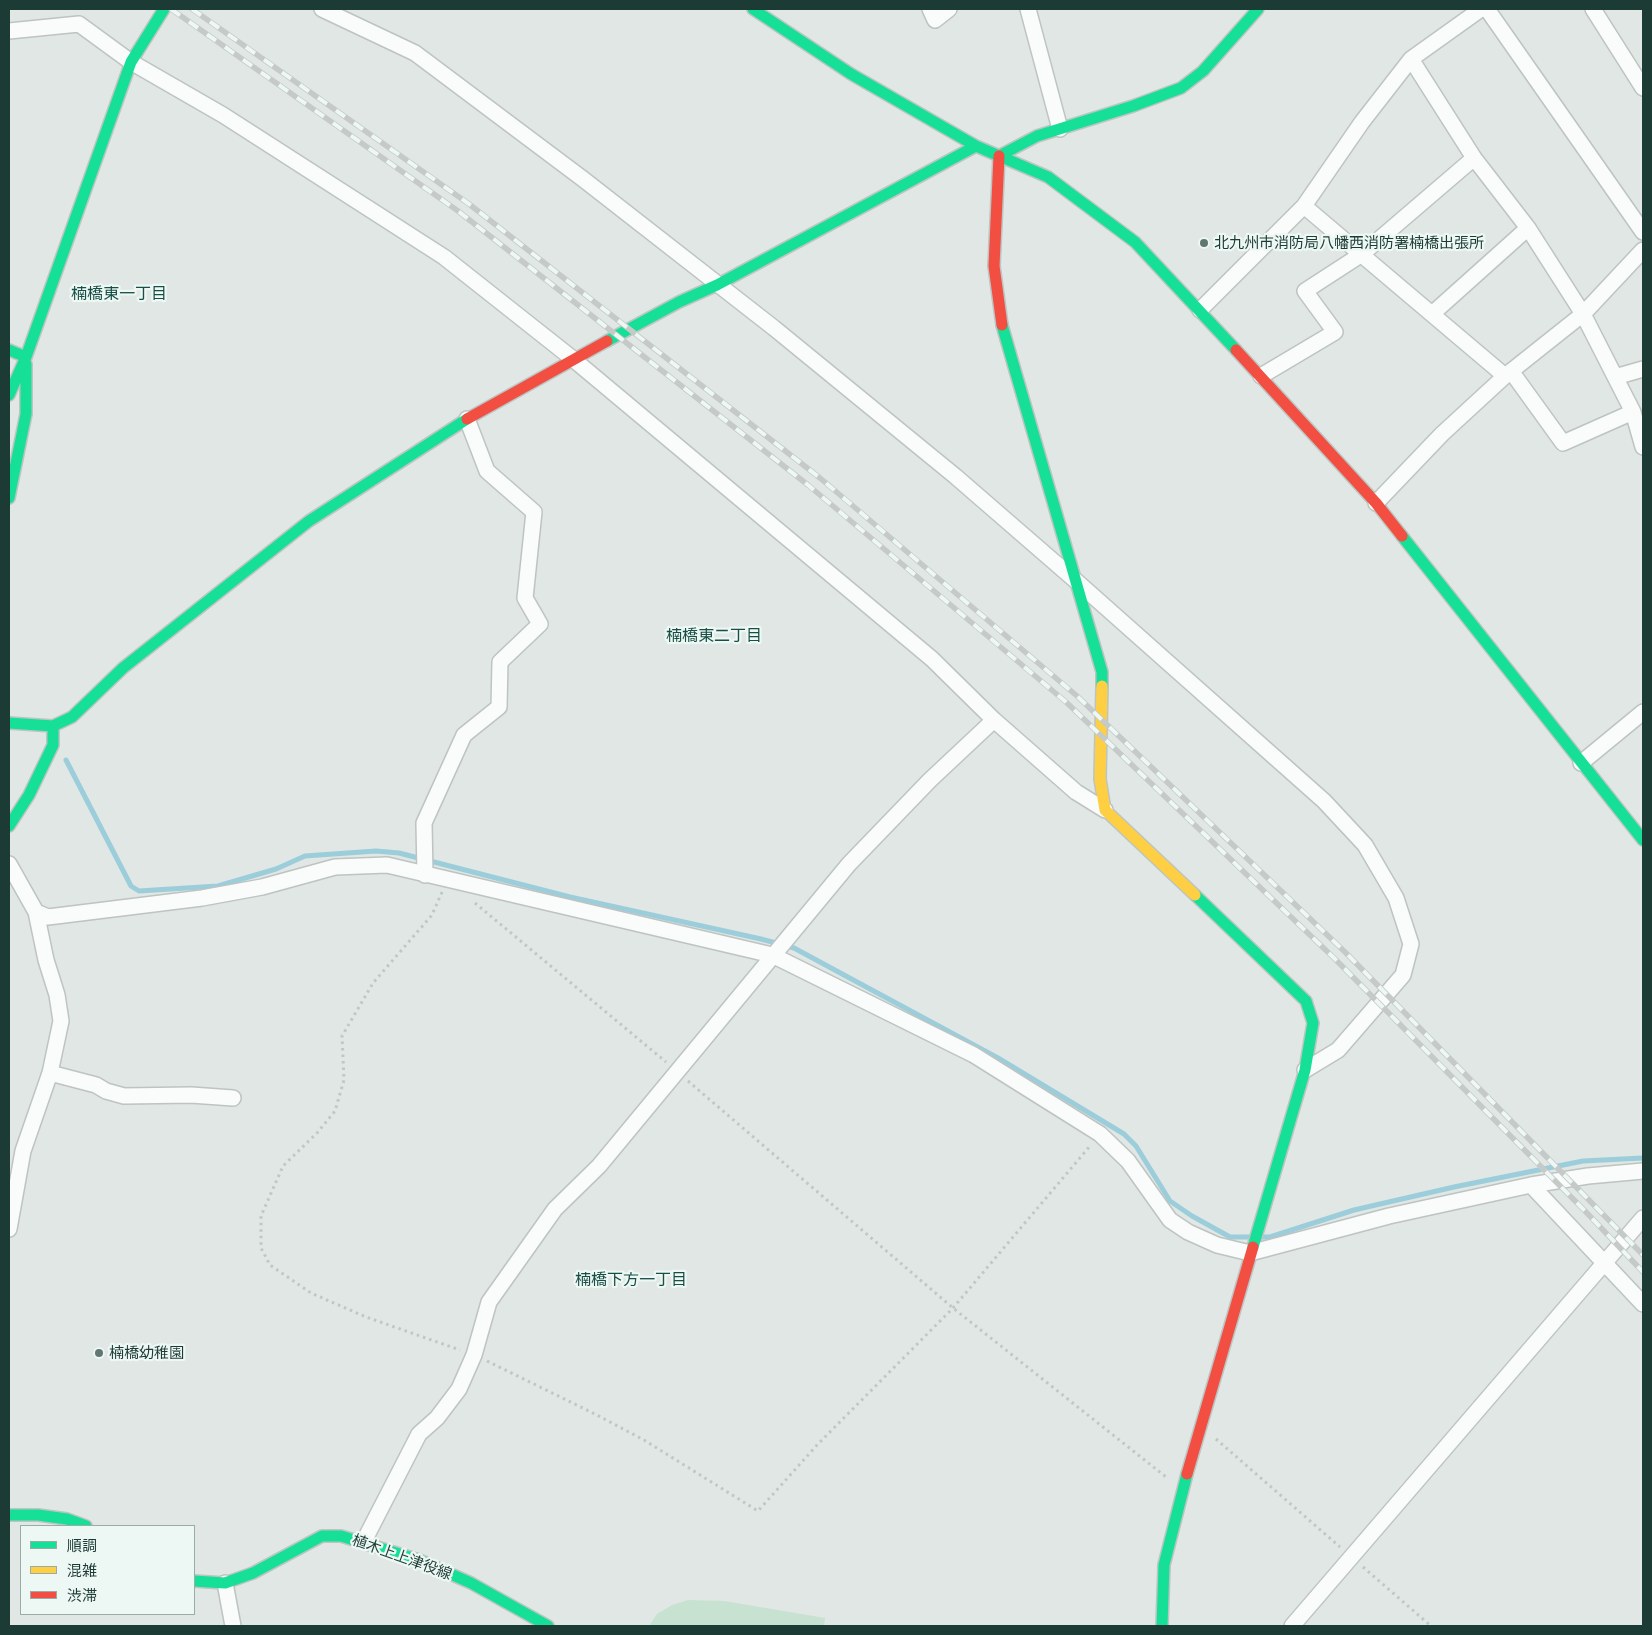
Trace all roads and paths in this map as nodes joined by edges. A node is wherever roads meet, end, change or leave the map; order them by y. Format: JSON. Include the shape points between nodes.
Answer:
{"nodes":[{"id":1,"x":164,"y":9,"type":"edge"},
{"id":2,"x":322,"y":9,"type":"edge"},
{"id":3,"x":753,"y":9,"type":"edge"},
{"id":4,"x":930,"y":9,"type":"edge"},
{"id":5,"x":949,"y":9,"type":"edge"},
{"id":6,"x":1028,"y":9,"type":"edge"},
{"id":7,"x":1258,"y":9,"type":"edge"},
{"id":8,"x":1480,"y":9,"type":"edge"},
{"id":9,"x":1487,"y":9,"type":"edge"},
{"id":10,"x":1593,"y":9,"type":"edge"},
{"id":11,"x":9,"y":30,"type":"edge"},
{"id":12,"x":1411,"y":59,"type":"junction"},
{"id":13,"x":131,"y":62,"type":"junction"},
{"id":14,"x":1643,"y":88,"type":"edge"},
{"id":15,"x":1060,"y":129,"type":"junction"},
{"id":16,"x":976,"y":146,"type":"junction"},
{"id":17,"x":998,"y":156,"type":"junction"},
{"id":18,"x":1474,"y":158,"type":"junction"},
{"id":19,"x":1304,"y":206,"type":"junction"},
{"id":20,"x":1528,"y":228,"type":"junction"},
{"id":21,"x":1643,"y":232,"type":"edge"},
{"id":22,"x":1362,"y":254,"type":"junction"},
{"id":23,"x":1640,"y":256,"type":"edge"},
{"id":24,"x":717,"y":285,"type":"junction"},
{"id":25,"x":1200,"y":310,"type":"junction"},
{"id":26,"x":1432,"y":314,"type":"junction"},
{"id":27,"x":1583,"y":314,"type":"junction"},
{"id":28,"x":9,"y":350,"type":"edge"},
{"id":29,"x":26,"y":357,"type":"junction"},
{"id":30,"x":573,"y":359,"type":"junction"},
{"id":31,"x":1643,"y":369,"type":"edge"},
{"id":32,"x":1508,"y":373,"type":"junction"},
{"id":33,"x":1261,"y":376,"type":"junction"},
{"id":34,"x":1615,"y":377,"type":"junction"},
{"id":35,"x":9,"y":395,"type":"edge"},
{"id":36,"x":1633,"y":412,"type":"junction"},
{"id":37,"x":467,"y":419,"type":"junction"},
{"id":38,"x":1643,"y":447,"type":"edge"},
{"id":39,"x":9,"y":498,"type":"edge"},
{"id":40,"x":1376,"y":504,"type":"junction"},
{"id":41,"x":1074,"y":580,"type":"junction"},
{"id":42,"x":1643,"y":712,"type":"edge"},
{"id":43,"x":994,"y":720,"type":"junction"},
{"id":44,"x":9,"y":723,"type":"edge"},
{"id":45,"x":54,"y":726,"type":"junction"},
{"id":46,"x":1581,"y":762,"type":"junction"},
{"id":47,"x":1105,"y":810,"type":"junction"},
{"id":48,"x":9,"y":826,"type":"edge"},
{"id":49,"x":1643,"y":840,"type":"edge"},
{"id":50,"x":9,"y":864,"type":"edge"},
{"id":51,"x":425,"y":874,"type":"junction"},
{"id":52,"x":448,"y":880,"type":"junction"},
{"id":53,"x":469,"y":897,"type":"dead end"},
{"id":54,"x":36,"y":912,"type":"junction"},
{"id":55,"x":772,"y":955,"type":"junction"},
{"id":56,"x":1305,"y":1070,"type":"junction"},
{"id":57,"x":677,"y":1072,"type":"junction"},
{"id":58,"x":50,"y":1073,"type":"junction"},
{"id":59,"x":233,"y":1098,"type":"dead end"},
{"id":60,"x":1100,"y":1134,"type":"junction"},
{"id":61,"x":1643,"y":1171,"type":"edge"},
{"id":62,"x":1531,"y":1185,"type":"junction"},
{"id":63,"x":1643,"y":1218,"type":"edge"},
{"id":64,"x":9,"y":1229,"type":"edge"},
{"id":65,"x":1250,"y":1253,"type":"junction"},
{"id":66,"x":1604,"y":1263,"type":"junction"},
{"id":67,"x":1643,"y":1304,"type":"edge"},
{"id":68,"x":953,"y":1308,"type":"junction"},
{"id":69,"x":474,"y":1355,"type":"junction"},
{"id":70,"x":1200,"y":1426,"type":"junction"},
{"id":71,"x":1182,"y":1490,"type":"junction"},
{"id":72,"x":9,"y":1515,"type":"edge"},
{"id":73,"x":83,"y":1525,"type":"edge"},
{"id":74,"x":364,"y":1541,"type":"junction"},
{"id":75,"x":1352,"y":1558,"type":"junction"},
{"id":76,"x":195,"y":1581,"type":"edge"},
{"id":77,"x":225,"y":1582,"type":"junction"},
{"id":78,"x":234,"y":1626,"type":"edge"},
{"id":79,"x":548,"y":1626,"type":"edge"},
{"id":80,"x":1162,"y":1626,"type":"edge"},
{"id":81,"x":1292,"y":1626,"type":"edge"},
{"id":82,"x":1431,"y":1626,"type":"edge"}],
"edges":[{"from":1,"to":13,"type":"street"},
{"from":2,"to":24,"type":"street","via":[[415,53]]},
{"from":3,"to":16,"type":"street","via":[[852,74]]},
{"from":4,"to":5,"type":"street","via":[[935,20]]},
{"from":6,"to":15,"type":"street"},
{"from":7,"to":15,"type":"street","via":[[1203,71],[1180,88]]},
{"from":8,"to":12,"type":"street"},
{"from":9,"to":21,"type":"street"},
{"from":10,"to":14,"type":"street"},
{"from":11,"to":13,"type":"street","via":[[79,24]]},
{"from":12,"to":18,"type":"street"},
{"from":12,"to":19,"type":"street","via":[[1362,122]]},
{"from":13,"to":29,"type":"street"},
{"from":13,"to":30,"type":"street","via":[[223,115],[444,257]]},
{"from":15,"to":17,"type":"street"},
{"from":16,"to":17,"type":"street"},
{"from":16,"to":24,"type":"street"},
{"from":17,"to":25,"type":"street","via":[[1048,176],[1127,236]]},
{"from":17,"to":41,"type":"street","via":[[994,266],[1001,321]]},
{"from":18,"to":20,"type":"street"},
{"from":18,"to":22,"type":"street"},
{"from":19,"to":22,"type":"street"},
{"from":19,"to":25,"type":"street"},
{"from":20,"to":26,"type":"street"},
{"from":20,"to":27,"type":"street"},
{"from":22,"to":26,"type":"street"},
{"from":22,"to":33,"type":"street","via":[[1305,291],[1335,332]]},
{"from":23,"to":27,"type":"street"},
{"from":24,"to":30,"type":"street"},
{"from":24,"to":41,"type":"street","via":[[955,476]]},
{"from":25,"to":33,"type":"street"},
{"from":26,"to":32,"type":"street"},
{"from":27,"to":32,"type":"street"},
{"from":27,"to":34,"type":"street"},
{"from":28,"to":29,"type":"street"},
{"from":29,"to":35,"type":"street"},
{"from":29,"to":39,"type":"street","via":[[26,414]]},
{"from":30,"to":37,"type":"street"},
{"from":30,"to":43,"type":"street","via":[[932,659]]},
{"from":31,"to":34,"type":"street"},
{"from":32,"to":36,"type":"street","via":[[1563,443]]},
{"from":32,"to":40,"type":"street","via":[[1442,434]]},
{"from":33,"to":40,"type":"street"},
{"from":34,"to":36,"type":"street"},
{"from":36,"to":38,"type":"street"},
{"from":37,"to":45,"type":"street","via":[[309,521],[123,668],[72,717]]},
{"from":37,"to":51,"type":"street","via":[[487,471],[534,512],[525,598],[540,624],[500,662],[499,707],[464,735],[424,824]]},
{"from":40,"to":46,"type":"street"},
{"from":41,"to":47,"type":"street","via":[[1102,672],[1100,778]]},
{"from":41,"to":56,"type":"street","via":[[1324,802],[1365,845],[1396,898],[1411,944],[1403,975],[1338,1050]]},
{"from":42,"to":46,"type":"street"},
{"from":43,"to":47,"type":"street","via":[[1076,792]]},
{"from":43,"to":55,"type":"street","via":[[848,864]]},
{"from":44,"to":45,"type":"street"},
{"from":45,"to":48,"type":"street","via":[[53,745],[29,795]]},
{"from":46,"to":49,"type":"street"},
{"from":47,"to":56,"type":"street","via":[[1306,1002],[1313,1023]]},
{"from":50,"to":54,"type":"street"},
{"from":51,"to":52,"type":"street"},
{"from":51,"to":54,"type":"street","via":[[387,865],[335,866],[262,887],[202,898],[48,917]]},
{"from":52,"to":55,"type":"street"},
{"from":52,"to":69,"type":"path","via":[[432,915],[373,983],[342,1036],[344,1080],[335,1111],[284,1166],[261,1216],[260,1248],[270,1265],[310,1293],[366,1317]]},
{"from":53,"to":57,"type":"path"},
{"from":54,"to":58,"type":"street","via":[[57,995],[60,1021]]},
{"from":55,"to":57,"type":"street"},
{"from":55,"to":60,"type":"street","via":[[974,1055]]},
{"from":56,"to":65,"type":"street"},
{"from":57,"to":68,"type":"path"},
{"from":57,"to":69,"type":"street","via":[[599,1166],[555,1209],[504,1280],[489,1302]]},
{"from":58,"to":59,"type":"street","via":[[124,1096]]},
{"from":58,"to":64,"type":"street","via":[[23,1151]]},
{"from":60,"to":65,"type":"street","via":[[1128,1161],[1170,1220],[1217,1245]]},
{"from":60,"to":68,"type":"path"},
{"from":61,"to":62,"type":"street"},
{"from":62,"to":65,"type":"street","via":[[1389,1216]]},
{"from":62,"to":66,"type":"street"},
{"from":63,"to":66,"type":"street"},
{"from":65,"to":70,"type":"street"},
{"from":66,"to":67,"type":"street"},
{"from":66,"to":75,"type":"street"},
{"from":68,"to":69,"type":"path","via":[[816,1445],[758,1511],[644,1440]]},
{"from":68,"to":71,"type":"path"},
{"from":69,"to":74,"type":"street","via":[[459,1390],[437,1418],[419,1434]]},
{"from":70,"to":71,"type":"street"},
{"from":70,"to":75,"type":"path"},
{"from":71,"to":80,"type":"street","via":[[1164,1565]]},
{"from":72,"to":73,"type":"street","via":[[38,1515]]},
{"from":74,"to":77,"type":"street","name":"植木上上津役線","via":[[322,1536],[253,1572]]},
{"from":74,"to":79,"type":"street","name":"植木上上津役線","via":[[420,1560],[471,1583]]},
{"from":75,"to":81,"type":"street"},
{"from":75,"to":82,"type":"path"},
{"from":76,"to":77,"type":"street","name":"植木上上津役線"},
{"from":77,"to":78,"type":"street"}]}
